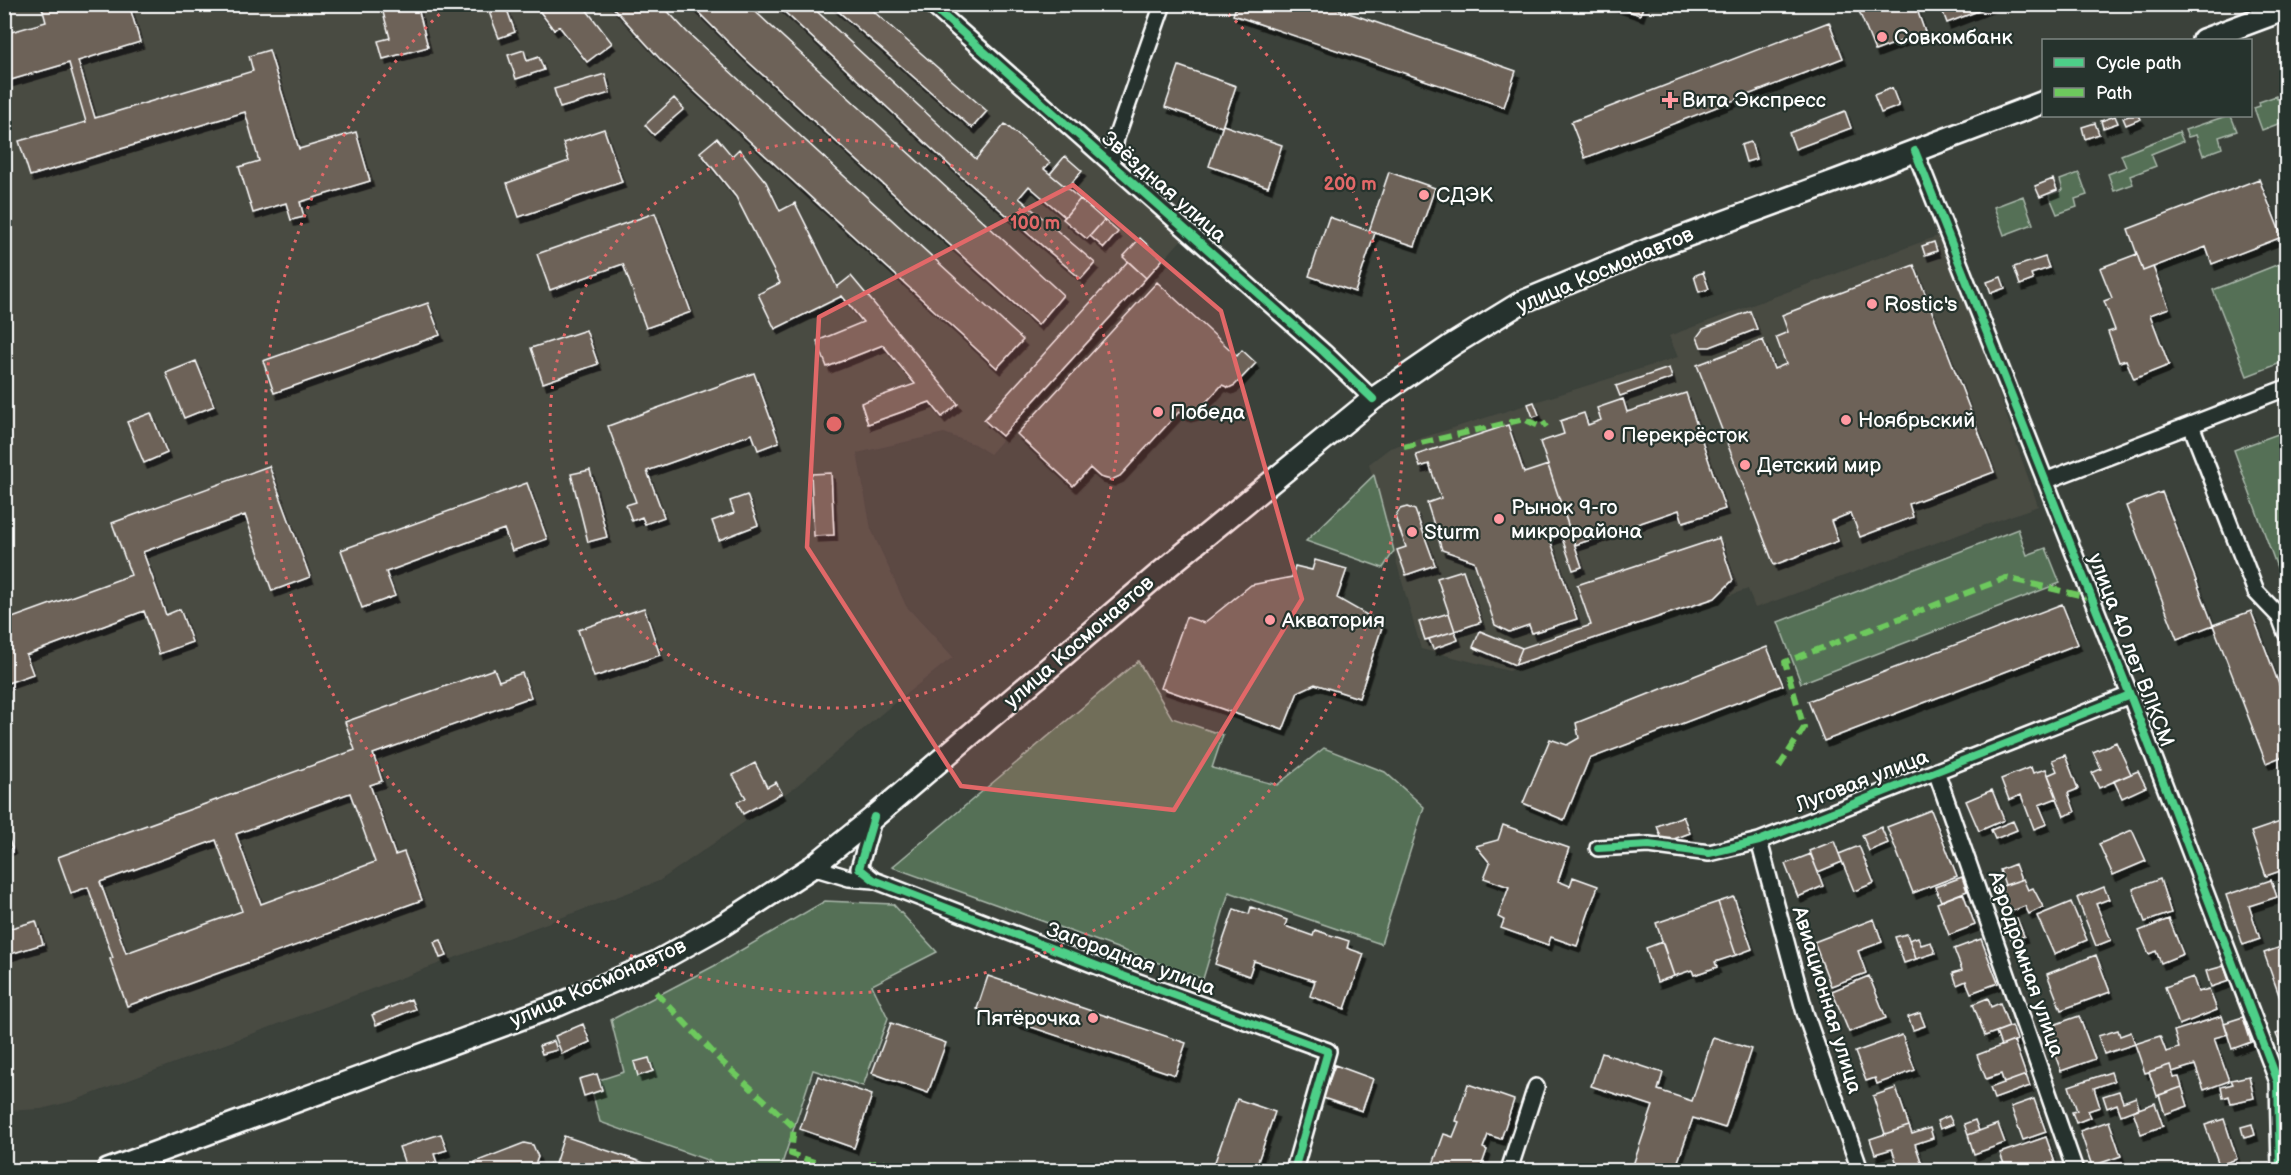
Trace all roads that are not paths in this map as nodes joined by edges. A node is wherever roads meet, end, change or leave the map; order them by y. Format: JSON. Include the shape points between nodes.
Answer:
{"nodes":[{"id":1,"x":930,"y":4,"type":"edge"},
{"id":2,"x":1163,"y":4,"type":"edge"},
{"id":3,"x":2286,"y":9,"type":"edge"},
{"id":4,"x":2207,"y":39,"type":"edge"},
{"id":5,"x":2042,"y":102,"type":"edge"},
{"id":6,"x":1915,"y":151,"type":"junction"},
{"id":7,"x":1111,"y":164,"type":"junction"},
{"id":8,"x":2286,"y":388,"type":"edge"},
{"id":9,"x":1373,"y":399,"type":"junction"},
{"id":10,"x":2191,"y":425,"type":"junction"},
{"id":11,"x":2045,"y":481,"type":"junction"},
{"id":12,"x":2283,"y":616,"type":"edge"},
{"id":13,"x":2286,"y":633,"type":"edge"},
{"id":14,"x":2130,"y":695,"type":"junction"},
{"id":15,"x":1936,"y":771,"type":"junction"},
{"id":16,"x":874,"y":817,"type":"junction"},
{"id":17,"x":1759,"y":841,"type":"junction"},
{"id":18,"x":1598,"y":848,"type":"dead end"},
{"id":19,"x":812,"y":867,"type":"junction"},
{"id":20,"x":874,"y":879,"type":"junction"},
{"id":21,"x":1536,"y":1087,"type":"dead end"},
{"id":22,"x":108,"y":1170,"type":"edge"},
{"id":23,"x":1294,"y":1170,"type":"edge"},
{"id":24,"x":1509,"y":1170,"type":"edge"},
{"id":25,"x":1860,"y":1170,"type":"edge"},
{"id":26,"x":2076,"y":1170,"type":"edge"},
{"id":27,"x":2280,"y":1170,"type":"edge"}],
"edges":[{"from":1,"to":7,"type":"street","name":"Звёздная улица"},
{"from":2,"to":7,"type":"street","name":"Звёздная улица","via":[[1116,138]]},
{"from":3,"to":4,"type":"main road"},
{"from":5,"to":6,"type":"main road","name":"улица Космонавтов"},
{"from":6,"to":9,"type":"main road","name":"улица Космонавтов","via":[[1648,250],[1522,302]]},
{"from":6,"to":11,"type":"street","name":"улица 40 лет ВЛКСМ"},
{"from":7,"to":9,"type":"street","name":"Звёздная улица"},
{"from":8,"to":10,"type":"street"},
{"from":9,"to":16,"type":"main road","name":"улица Космонавтов","via":[[1160,573]]},
{"from":10,"to":11,"type":"street"},
{"from":10,"to":12,"type":"street","via":[[2256,592]]},
{"from":11,"to":14,"type":"street","name":"улица 40 лет ВЛКСМ"},
{"from":12,"to":13,"type":"street"},
{"from":14,"to":15,"type":"street","name":"Луговая улица"},
{"from":14,"to":27,"type":"street","name":"улица 40 лет ВЛКСМ","via":[[2278,1082]]},
{"from":15,"to":17,"type":"street","name":"Луговая улица"},
{"from":15,"to":26,"type":"street","name":"Аэродромная улица"},
{"from":16,"to":19,"type":"main road","name":"улица Космонавтов"},
{"from":16,"to":20,"type":"street","via":[[859,868]]},
{"from":17,"to":18,"type":"street","name":"Луговая улица","via":[[1709,852],[1649,845]]},
{"from":17,"to":25,"type":"street","name":"Авиационная улица","via":[[1805,1012]]},
{"from":19,"to":20,"type":"street","name":"Загородная улица","via":[[849,878]]},
{"from":19,"to":22,"type":"main road","name":"улица Космонавтов","via":[[723,925],[655,963],[558,1005]]},
{"from":20,"to":23,"type":"street","name":"Загородная улица","via":[[1328,1051]]},
{"from":21,"to":24,"type":"street"}]}
